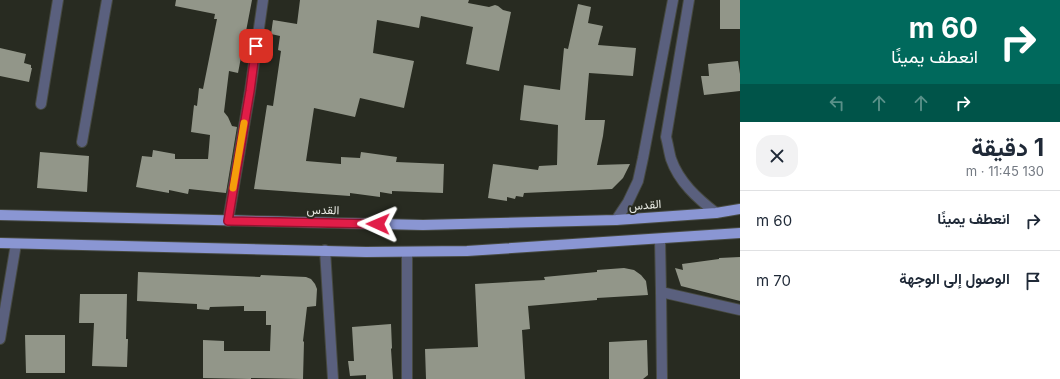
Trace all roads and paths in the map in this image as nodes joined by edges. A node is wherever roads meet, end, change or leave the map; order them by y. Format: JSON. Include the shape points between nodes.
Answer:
{"nodes":[{"id":1,"x":58,"y":0,"type":"edge"},
{"id":2,"x":107,"y":0,"type":"edge"},
{"id":3,"x":263,"y":0,"type":"edge"},
{"id":4,"x":673,"y":0,"type":"edge"},
{"id":5,"x":689,"y":0,"type":"edge"},
{"id":6,"x":41,"y":104,"type":"dead end"},
{"id":7,"x":82,"y":142,"type":"dead end"},
{"id":8,"x":740,"y":209,"type":"edge"},
{"id":9,"x":716,"y":213,"type":"junction"},
{"id":10,"x":0,"y":215,"type":"edge"},
{"id":11,"x":616,"y":220,"type":"junction"},
{"id":12,"x":228,"y":221,"type":"junction"},
{"id":13,"x":740,"y":233,"type":"edge"},
{"id":14,"x":660,"y":239,"type":"junction"},
{"id":15,"x":0,"y":243,"type":"edge"},
{"id":16,"x":16,"y":244,"type":"junction"},
{"id":17,"x":325,"y":250,"type":"junction"},
{"id":18,"x":407,"y":252,"type":"junction"},
{"id":19,"x":661,"y":292,"type":"junction"},
{"id":20,"x":740,"y":310,"type":"edge"},
{"id":21,"x":0,"y":339,"type":"edge"},
{"id":22,"x":332,"y":379,"type":"edge"},
{"id":23,"x":407,"y":379,"type":"edge"},
{"id":24,"x":662,"y":379,"type":"edge"}],
"edges":[{"from":1,"to":6,"type":"street"},
{"from":2,"to":7,"type":"street"},
{"from":3,"to":12,"type":"street"},
{"from":4,"to":11,"type":"street","via":[[638,181]]},
{"from":5,"to":9,"type":"street","via":[[666,137],[671,159],[681,179],[695,196]]},
{"from":8,"to":9,"type":"main road","name":"القدس"},
{"from":9,"to":11,"type":"main road","name":"القدس"},
{"from":10,"to":12,"type":"main road","name":"القدس"},
{"from":11,"to":12,"type":"main road","name":"القدس","via":[[423,225]]},
{"from":13,"to":14,"type":"main road"},
{"from":14,"to":18,"type":"main road"},
{"from":14,"to":19,"type":"street"},
{"from":15,"to":16,"type":"main road"},
{"from":16,"to":17,"type":"main road"},
{"from":16,"to":21,"type":"street"},
{"from":17,"to":18,"type":"main road"},
{"from":17,"to":22,"type":"street"},
{"from":18,"to":23,"type":"street"},
{"from":19,"to":20,"type":"street"},
{"from":19,"to":24,"type":"street"}]}
